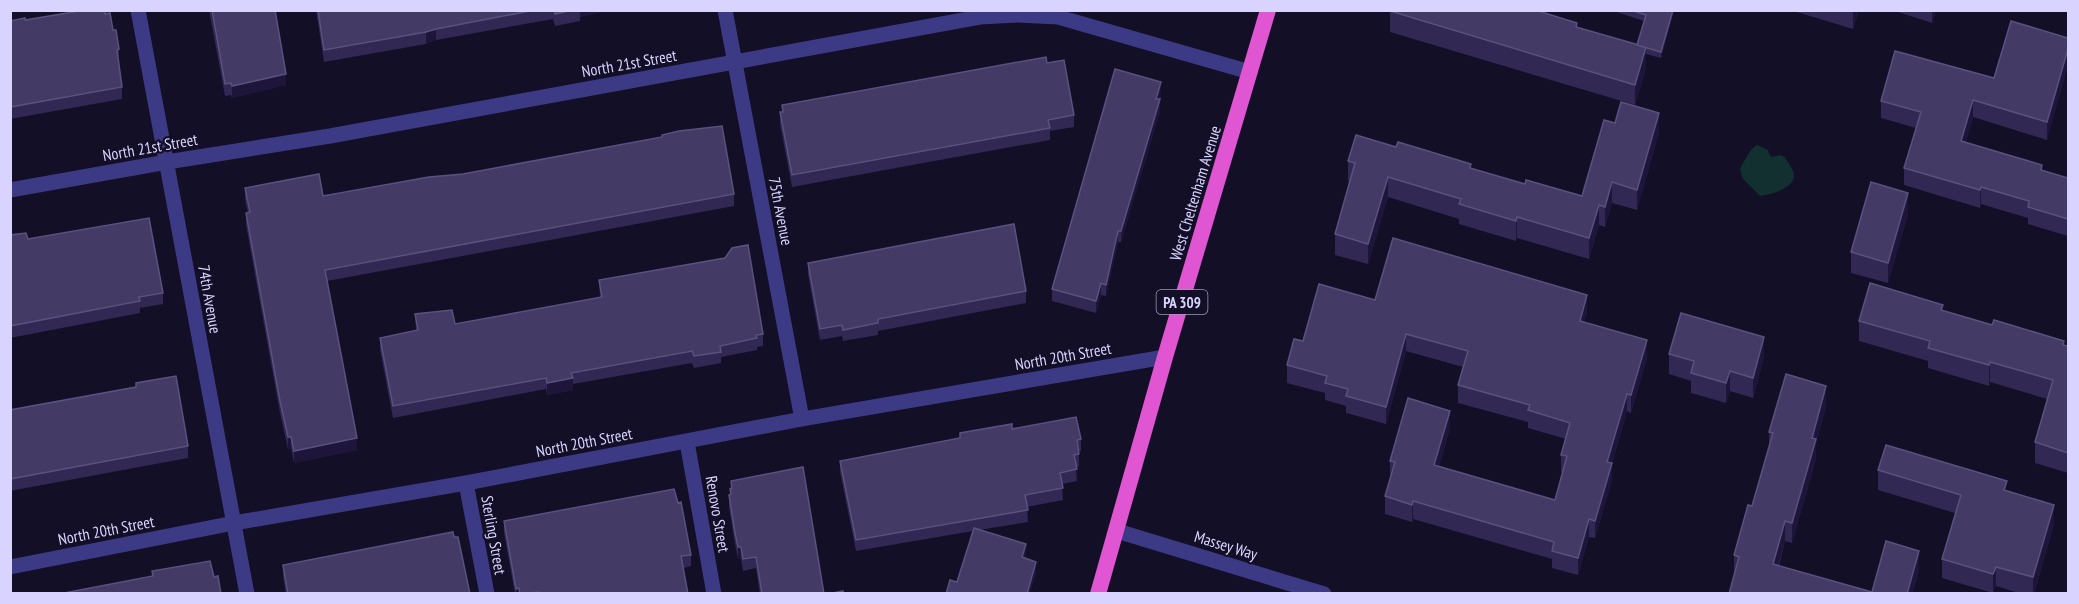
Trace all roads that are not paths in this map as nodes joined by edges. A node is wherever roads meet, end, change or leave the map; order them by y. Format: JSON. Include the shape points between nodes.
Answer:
{"nodes":[{"id":1,"x":138,"y":10,"type":"edge"},
{"id":2,"x":726,"y":10,"type":"edge"},
{"id":3,"x":1268,"y":10,"type":"edge"},
{"id":4,"x":735,"y":62,"type":"junction"},
{"id":5,"x":1250,"y":72,"type":"junction"},
{"id":6,"x":167,"y":162,"type":"junction"},
{"id":7,"x":10,"y":190,"type":"edge"},
{"id":8,"x":1165,"y":357,"type":"junction"},
{"id":9,"x":802,"y":419,"type":"junction"},
{"id":10,"x":687,"y":442,"type":"junction"},
{"id":11,"x":466,"y":483,"type":"junction"},
{"id":12,"x":234,"y":523,"type":"junction"},
{"id":13,"x":1117,"y":531,"type":"junction"},
{"id":14,"x":10,"y":567,"type":"edge"},
{"id":15,"x":247,"y":594,"type":"edge"},
{"id":16,"x":487,"y":594,"type":"edge"},
{"id":17,"x":714,"y":594,"type":"edge"},
{"id":18,"x":1098,"y":594,"type":"edge"},
{"id":19,"x":1324,"y":594,"type":"edge"}],
"edges":[{"from":1,"to":6,"type":"street","name":"74th Avenue"},
{"from":2,"to":4,"type":"street","name":"75th Avenue"},
{"from":3,"to":5,"type":"highway","name":"West Cheltenham Avenue","number":"PA 309"},
{"from":4,"to":5,"type":"street","name":"North 21st Street","via":[[980,17],[1018,15],[1058,18]]},
{"from":4,"to":6,"type":"street","name":"North 21st Street"},
{"from":4,"to":9,"type":"street","name":"75th Avenue"},
{"from":5,"to":8,"type":"highway","name":"West Cheltenham Avenue","number":"PA 309"},
{"from":6,"to":7,"type":"street","name":"North 21st Street"},
{"from":6,"to":12,"type":"street","name":"74th Avenue"},
{"from":8,"to":9,"type":"street","name":"North 20th Street"},
{"from":8,"to":13,"type":"highway","name":"West Cheltenham Avenue","number":"PA 309"},
{"from":9,"to":10,"type":"street","name":"North 20th Street"},
{"from":10,"to":11,"type":"street","name":"North 20th Street"},
{"from":10,"to":17,"type":"street","name":"Renovo Street"},
{"from":11,"to":12,"type":"street","name":"North 20th Street"},
{"from":11,"to":16,"type":"street","name":"Sterling Street"},
{"from":12,"to":14,"type":"street","name":"North 20th Street"},
{"from":12,"to":15,"type":"street","name":"74th Avenue"},
{"from":13,"to":18,"type":"highway","name":"West Cheltenham Avenue","number":"PA 309"},
{"from":13,"to":19,"type":"street","name":"Massey Way"}]}
